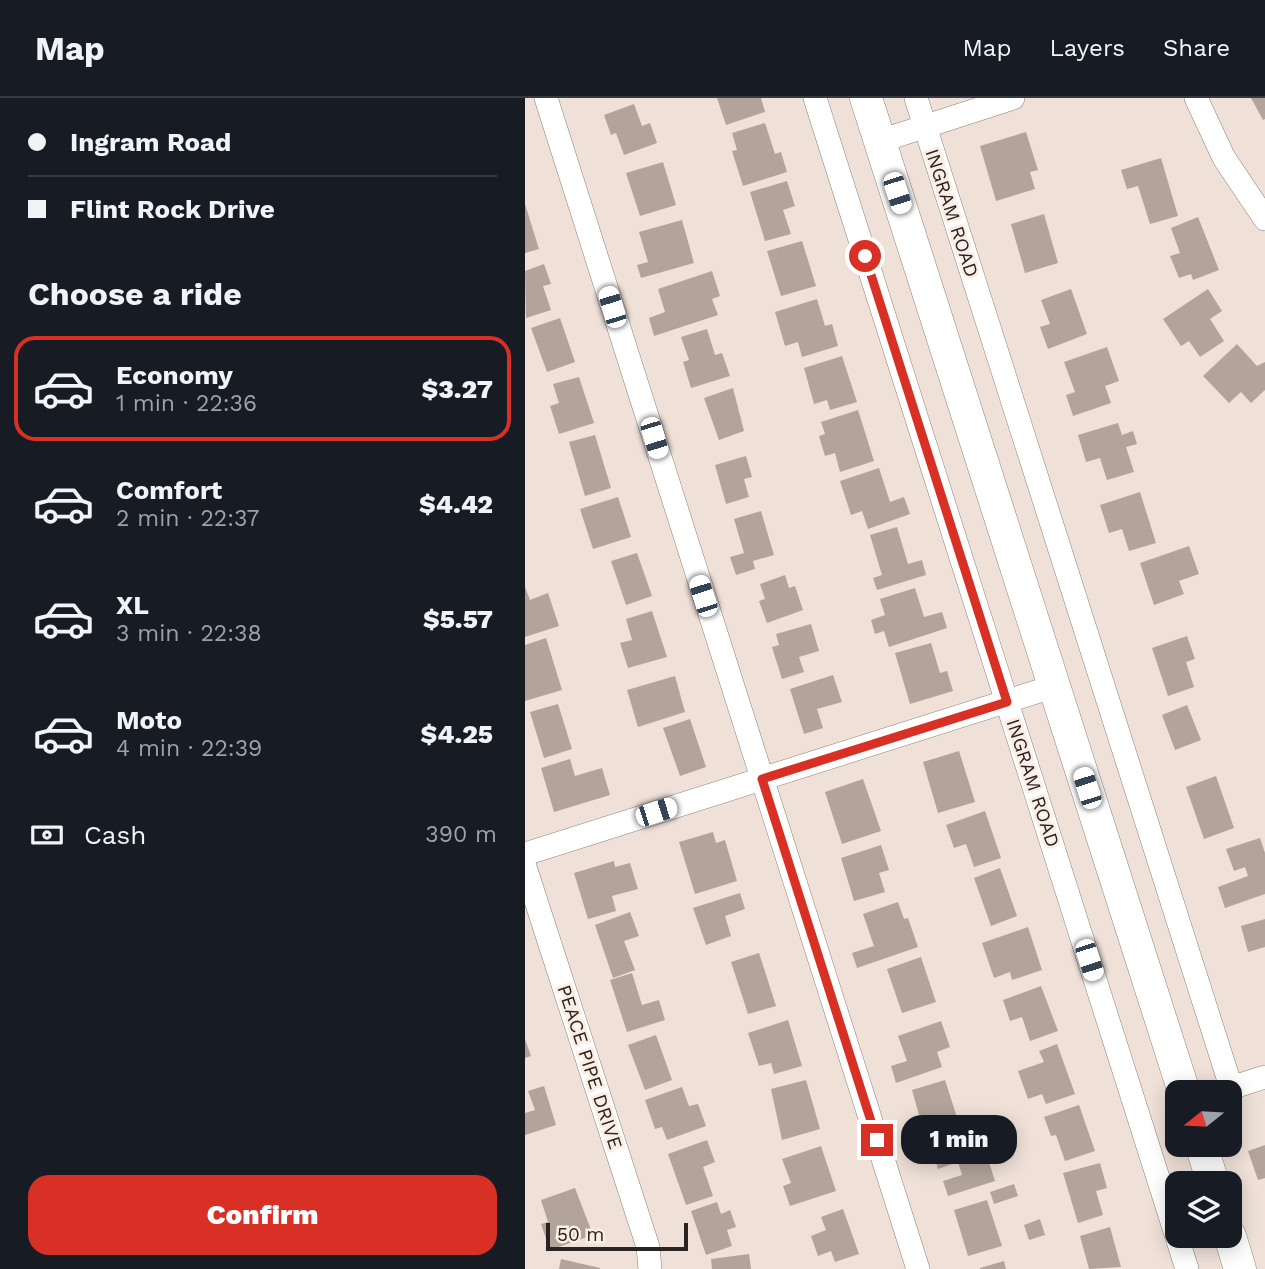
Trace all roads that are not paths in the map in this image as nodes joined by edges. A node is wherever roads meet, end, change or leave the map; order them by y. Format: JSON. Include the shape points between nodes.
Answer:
{"nodes":[{"id":1,"x":545,"y":98,"type":"edge"},
{"id":2,"x":815,"y":98,"type":"edge"},
{"id":3,"x":866,"y":98,"type":"edge"},
{"id":4,"x":916,"y":98,"type":"edge"},
{"id":5,"x":1013,"y":98,"type":"edge"},
{"id":6,"x":1196,"y":98,"type":"edge"},
{"id":7,"x":925,"y":127,"type":"junction"},
{"id":8,"x":880,"y":141,"type":"junction"},
{"id":9,"x":1265,"y":219,"type":"edge"},
{"id":10,"x":1055,"y":687,"type":"junction"},
{"id":11,"x":1007,"y":702,"type":"junction"},
{"id":12,"x":762,"y":779,"type":"junction"},
{"id":13,"x":525,"y":854,"type":"edge"},
{"id":14,"x":525,"y":867,"type":"edge"},
{"id":15,"x":1265,"y":1077,"type":"edge"},
{"id":16,"x":1180,"y":1080,"type":"edge"},
{"id":17,"x":1221,"y":1080,"type":"edge"},
{"id":18,"x":1243,"y":1084,"type":"edge"},
{"id":19,"x":1234,"y":1248,"type":"edge"},
{"id":20,"x":650,"y":1269,"type":"edge"},
{"id":21,"x":918,"y":1269,"type":"edge"},
{"id":22,"x":1187,"y":1269,"type":"edge"},
{"id":23,"x":1240,"y":1269,"type":"edge"}],
"edges":[{"from":1,"to":12,"type":"street"},
{"from":2,"to":11,"type":"street","name":"INGRAM ROAD"},
{"from":3,"to":8,"type":"main road"},
{"from":4,"to":7,"type":"street","name":"INGRAM ROAD"},
{"from":5,"to":7,"type":"street"},
{"from":6,"to":9,"type":"street","via":[[1224,158]]},
{"from":7,"to":8,"type":"street"},
{"from":7,"to":17,"type":"street","name":"INGRAM ROAD"},
{"from":8,"to":10,"type":"main road"},
{"from":10,"to":11,"type":"street"},
{"from":10,"to":16,"type":"main road"},
{"from":11,"to":12,"type":"street"},
{"from":11,"to":22,"type":"street","name":"INGRAM ROAD"},
{"from":12,"to":13,"type":"street"},
{"from":12,"to":21,"type":"street"},
{"from":14,"to":20,"type":"street","name":"PEACE PIPE DRIVE","via":[[648,1247]]},
{"from":15,"to":18,"type":"street"},
{"from":19,"to":23,"type":"main road"}]}
